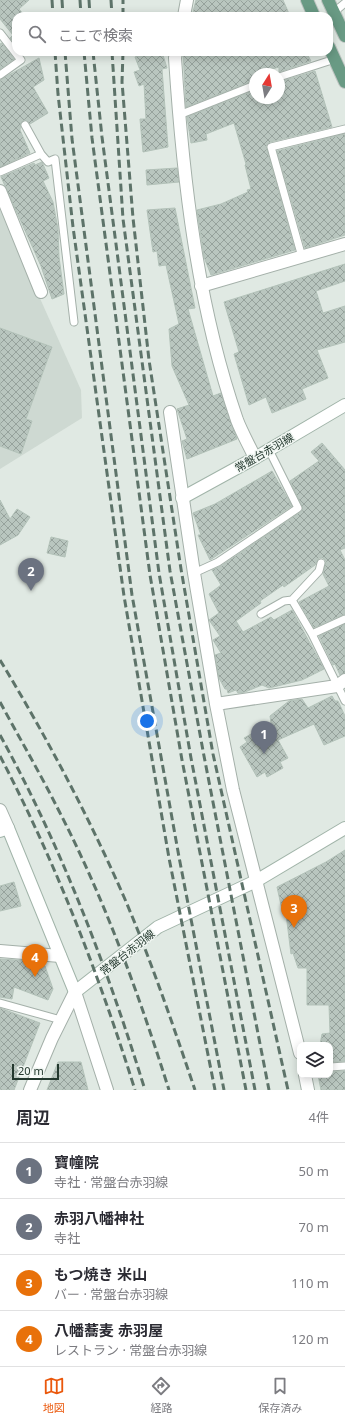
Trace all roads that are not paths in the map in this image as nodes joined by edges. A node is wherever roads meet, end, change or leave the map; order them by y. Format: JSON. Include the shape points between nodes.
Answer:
{"nodes":[{"id":1,"x":187,"y":0,"type":"edge"},
{"id":2,"x":307,"y":0,"type":"edge"},
{"id":3,"x":328,"y":0,"type":"edge"},
{"id":4,"x":345,"y":3,"type":"edge"},
{"id":5,"x":185,"y":12,"type":"edge"},
{"id":6,"x":312,"y":12,"type":"edge"},
{"id":7,"x":333,"y":12,"type":"edge"},
{"id":8,"x":333,"y":13,"type":"joint"},
{"id":9,"x":0,"y":33,"type":"edge"},
{"id":10,"x":345,"y":36,"type":"edge"},
{"id":11,"x":12,"y":48,"type":"edge"},
{"id":12,"x":333,"y":55,"type":"edge"},
{"id":13,"x":18,"y":56,"type":"edge"},
{"id":14,"x":175,"y":56,"type":"edge"},
{"id":15,"x":335,"y":59,"type":"junction"},
{"id":16,"x":0,"y":75,"type":"edge"},
{"id":17,"x":285,"y":75,"type":"edge"},
{"id":18,"x":345,"y":82,"type":"edge"},
{"id":19,"x":249,"y":87,"type":"edge"},
{"id":20,"x":179,"y":115,"type":"junction"},
{"id":21,"x":25,"y":125,"type":"dead end"},
{"id":22,"x":345,"y":129,"type":"edge"},
{"id":23,"x":41,"y":154,"type":"junction"},
{"id":24,"x":0,"y":172,"type":"edge"},
{"id":25,"x":0,"y":191,"type":"edge"},
{"id":26,"x":345,"y":244,"type":"edge"},
{"id":27,"x":302,"y":257,"type":"junction"},
{"id":28,"x":201,"y":286,"type":"junction"},
{"id":29,"x":41,"y":292,"type":"dead end"},
{"id":30,"x":74,"y":322,"type":"dead end"},
{"id":31,"x":345,"y":405,"type":"edge"},
{"id":32,"x":170,"y":412,"type":"dead end"},
{"id":33,"x":269,"y":450,"type":"junction"},
{"id":34,"x":255,"y":458,"type":"junction"},
{"id":35,"x":182,"y":498,"type":"junction"},
{"id":36,"x":321,"y":563,"type":"dead end"},
{"id":37,"x":194,"y":573,"type":"junction"},
{"id":38,"x":292,"y":600,"type":"junction"},
{"id":39,"x":261,"y":614,"type":"dead end"},
{"id":40,"x":345,"y":619,"type":"edge"},
{"id":41,"x":312,"y":634,"type":"junction"},
{"id":42,"x":341,"y":683,"type":"edge"},
{"id":43,"x":345,"y":701,"type":"edge"},
{"id":44,"x":216,"y":704,"type":"junction"},
{"id":45,"x":0,"y":810,"type":"edge"},
{"id":46,"x":345,"y":828,"type":"edge"},
{"id":47,"x":4,"y":830,"type":"edge"},
{"id":48,"x":256,"y":881,"type":"junction"},
{"id":49,"x":0,"y":951,"type":"edge"},
{"id":50,"x":60,"y":956,"type":"junction"},
{"id":51,"x":75,"y":992,"type":"junction"},
{"id":52,"x":0,"y":1003,"type":"edge"},
{"id":53,"x":61,"y":1020,"type":"junction"},
{"id":54,"x":297,"y":1042,"type":"edge"},
{"id":55,"x":345,"y":1066,"type":"edge"},
{"id":56,"x":333,"y":1067,"type":"edge"},
{"id":57,"x":306,"y":1078,"type":"edge"},
{"id":58,"x":30,"y":1090,"type":"edge"},
{"id":59,"x":107,"y":1090,"type":"edge"},
{"id":60,"x":308,"y":1090,"type":"edge"}],
"edges":[{"from":1,"to":5,"type":"street"},
{"from":2,"to":6,"type":"main road"},
{"from":3,"to":7,"type":"main road"},
{"from":4,"to":8,"type":"lane"},
{"from":8,"to":10,"type":"main road"},
{"from":9,"to":11,"type":"lane"},
{"from":12,"to":15,"type":"main road"},
{"from":13,"to":16,"type":"lane","via":[[21,60]]},
{"from":14,"to":20,"type":"street"},
{"from":15,"to":17,"type":"lane"},
{"from":15,"to":18,"type":"main road"},
{"from":19,"to":20,"type":"lane"},
{"from":20,"to":28,"type":"street"},
{"from":21,"to":23,"type":"lane"},
{"from":22,"to":27,"type":"lane","via":[[271,147]]},
{"from":23,"to":24,"type":"lane"},
{"from":23,"to":30,"type":"lane","via":[[48,162],[55,159]]},
{"from":25,"to":29,"type":"street"},
{"from":26,"to":27,"type":"street"},
{"from":27,"to":28,"type":"street"},
{"from":28,"to":34,"type":"street","via":[[238,421]]},
{"from":31,"to":33,"type":"street","name":"常盤台赤羽線"},
{"from":32,"to":35,"type":"street"},
{"from":33,"to":34,"type":"street","name":"常盤台赤羽線"},
{"from":33,"to":37,"type":"lane","via":[[298,508],[218,562]]},
{"from":34,"to":35,"type":"street","name":"常盤台赤羽線"},
{"from":35,"to":37,"type":"street"},
{"from":36,"to":38,"type":"lane","via":[[319,571]]},
{"from":37,"to":44,"type":"street"},
{"from":38,"to":39,"type":"lane","via":[[284,601]]},
{"from":38,"to":41,"type":"lane"},
{"from":40,"to":41,"type":"lane"},
{"from":41,"to":42,"type":"lane"},
{"from":42,"to":43,"type":"lane"},
{"from":42,"to":44,"type":"street"},
{"from":44,"to":48,"type":"street","via":[[233,790]]},
{"from":45,"to":47,"type":"street"},
{"from":46,"to":48,"type":"street","name":"常盤台赤羽線"},
{"from":47,"to":50,"type":"street"},
{"from":48,"to":51,"type":"street","name":"常盤台赤羽線","via":[[158,927]]},
{"from":48,"to":54,"type":"street"},
{"from":49,"to":50,"type":"street"},
{"from":50,"to":51,"type":"street"},
{"from":51,"to":53,"type":"street"},
{"from":51,"to":59,"type":"street"},
{"from":52,"to":53,"type":"lane"},
{"from":53,"to":58,"type":"street"},
{"from":55,"to":56,"type":"lane"},
{"from":57,"to":60,"type":"street"}]}
